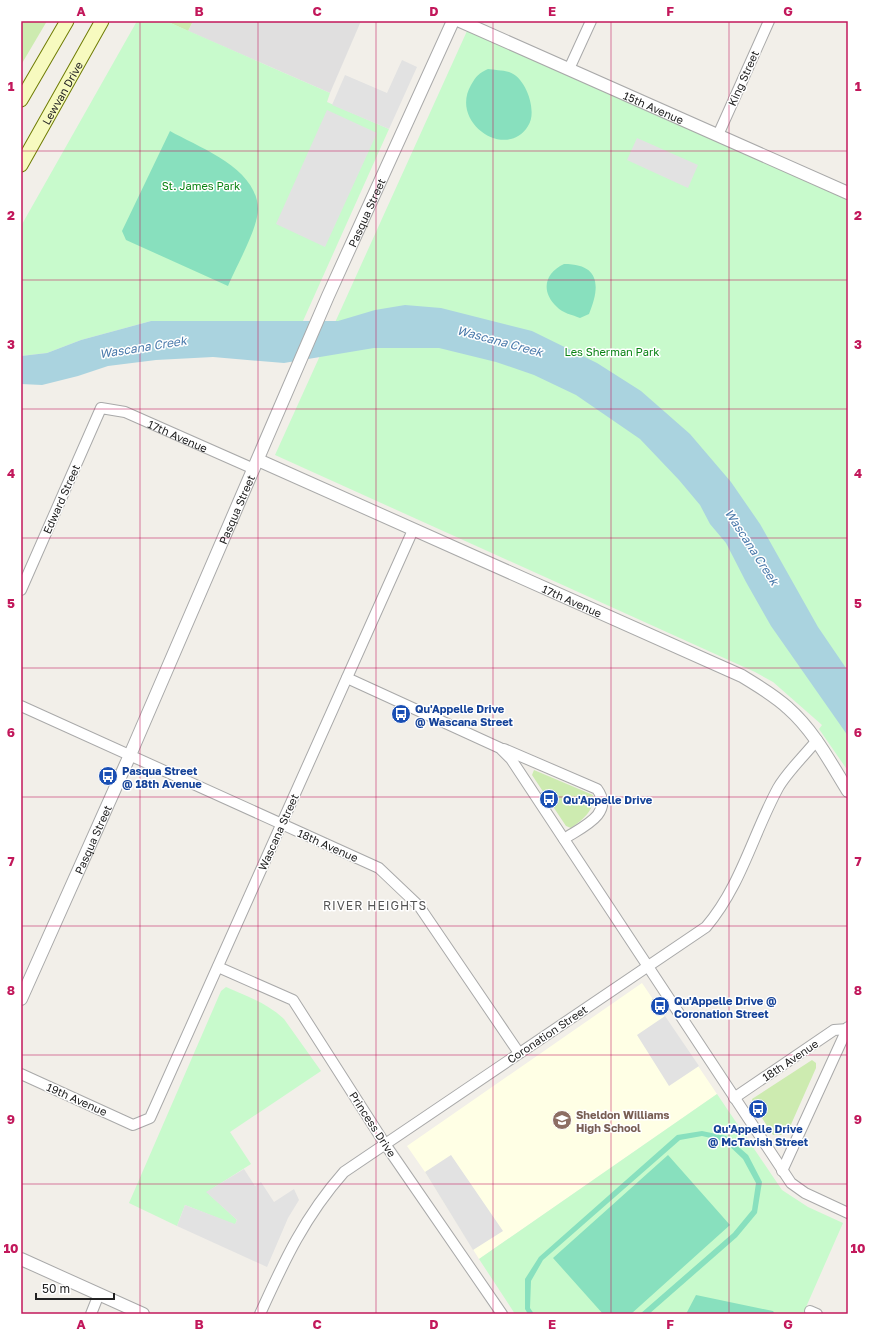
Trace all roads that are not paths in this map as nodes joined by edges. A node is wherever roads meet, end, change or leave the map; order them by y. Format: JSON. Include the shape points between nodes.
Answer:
{"nodes":[{"id":1,"x":67,"y":21,"type":"edge"},
{"id":2,"x":102,"y":21,"type":"edge"},
{"id":3,"x":453,"y":21,"type":"edge"},
{"id":4,"x":460,"y":21,"type":"edge"},
{"id":5,"x":591,"y":21,"type":"edge"},
{"id":6,"x":769,"y":21,"type":"edge"},
{"id":7,"x":569,"y":69,"type":"junction"},
{"id":8,"x":21,"y":100,"type":"edge"},
{"id":9,"x":718,"y":135,"type":"junction"},
{"id":10,"x":21,"y":165,"type":"edge"},
{"id":11,"x":848,"y":193,"type":"edge"},
{"id":12,"x":101,"y":408,"type":"joint"},
{"id":13,"x":256,"y":464,"type":"junction"},
{"id":14,"x":413,"y":530,"type":"junction"},
{"id":15,"x":21,"y":590,"type":"edge"},
{"id":16,"x":347,"y":678,"type":"junction"},
{"id":17,"x":21,"y":706,"type":"edge"},
{"id":18,"x":817,"y":740,"type":"junction"},
{"id":19,"x":500,"y":748,"type":"junction"},
{"id":20,"x":130,"y":755,"type":"junction"},
{"id":21,"x":848,"y":791,"type":"edge"},
{"id":22,"x":282,"y":824,"type":"junction"},
{"id":23,"x":564,"y":839,"type":"junction"},
{"id":24,"x":647,"y":966,"type":"junction"},
{"id":25,"x":218,"y":967,"type":"junction"},
{"id":26,"x":21,"y":999,"type":"edge"},
{"id":27,"x":848,"y":1029,"type":"edge"},
{"id":28,"x":519,"y":1054,"type":"junction"},
{"id":29,"x":21,"y":1074,"type":"edge"},
{"id":30,"x":734,"y":1098,"type":"junction"},
{"id":31,"x":133,"y":1125,"type":"joint"},
{"id":32,"x":385,"y":1144,"type":"junction"},
{"id":33,"x":782,"y":1171,"type":"junction"},
{"id":34,"x":848,"y":1213,"type":"edge"},
{"id":35,"x":21,"y":1259,"type":"edge"},
{"id":36,"x":99,"y":1294,"type":"junction"},
{"id":37,"x":90,"y":1314,"type":"edge"},
{"id":38,"x":142,"y":1314,"type":"edge"},
{"id":39,"x":260,"y":1314,"type":"edge"},
{"id":40,"x":502,"y":1314,"type":"edge"}],
"edges":[{"from":1,"to":8,"type":"main road"},
{"from":2,"to":10,"type":"main road","name":"Lewvan Drive"},
{"from":3,"to":13,"type":"street","name":"Pasqua Street","via":[[290,382]]},
{"from":4,"to":7,"type":"street","name":"15th Avenue"},
{"from":5,"to":7,"type":"street"},
{"from":6,"to":9,"type":"street","name":"King Street"},
{"from":7,"to":9,"type":"street","name":"15th Avenue"},
{"from":9,"to":11,"type":"street","name":"15th Avenue"},
{"from":12,"to":13,"type":"street","name":"17th Avenue","via":[[126,412]]},
{"from":12,"to":15,"type":"street","name":"Edward Street"},
{"from":13,"to":14,"type":"street","name":"17th Avenue"},
{"from":13,"to":20,"type":"street","name":"Pasqua Street"},
{"from":14,"to":16,"type":"street","name":"Wascana Street"},
{"from":14,"to":18,"type":"street","name":"17th Avenue","via":[[742,676],[789,708]]},
{"from":16,"to":19,"type":"street"},
{"from":16,"to":22,"type":"street","name":"Wascana Street"},
{"from":17,"to":20,"type":"street","name":"18th Avenue"},
{"from":18,"to":21,"type":"street","name":"17th Avenue"},
{"from":18,"to":24,"type":"street","name":"Coronation Street","via":[[779,787],[736,882],[719,912],[706,927]]},
{"from":19,"to":23,"type":"street","via":[[511,759]]},
{"from":19,"to":23,"type":"street","via":[[597,789],[603,797],[598,816]]},
{"from":20,"to":22,"type":"street","name":"18th Avenue"},
{"from":20,"to":26,"type":"street","name":"Pasqua Street"},
{"from":22,"to":25,"type":"street","name":"Wascana Street"},
{"from":22,"to":28,"type":"street","name":"18th Avenue","via":[[379,868],[419,906]]},
{"from":23,"to":24,"type":"street"},
{"from":24,"to":28,"type":"street","name":"Coronation Street"},
{"from":24,"to":30,"type":"street"},
{"from":25,"to":31,"type":"street","name":"Wascana Street","via":[[150,1118]]},
{"from":25,"to":32,"type":"street","name":"Princess Drive","via":[[293,1000]]},
{"from":27,"to":30,"type":"street","name":"18th Avenue","via":[[834,1030]]},
{"from":27,"to":33,"type":"street"},
{"from":28,"to":32,"type":"street","name":"Coronation Street"},
{"from":29,"to":31,"type":"street","name":"19th Avenue"},
{"from":30,"to":33,"type":"street"},
{"from":32,"to":39,"type":"street","name":"Coronation Street","via":[[344,1172],[323,1195],[294,1240]]},
{"from":32,"to":40,"type":"street","name":"Princess Drive"},
{"from":33,"to":34,"type":"street","via":[[791,1183],[805,1193]]},
{"from":35,"to":36,"type":"street"},
{"from":36,"to":37,"type":"street"},
{"from":36,"to":38,"type":"street"}]}
